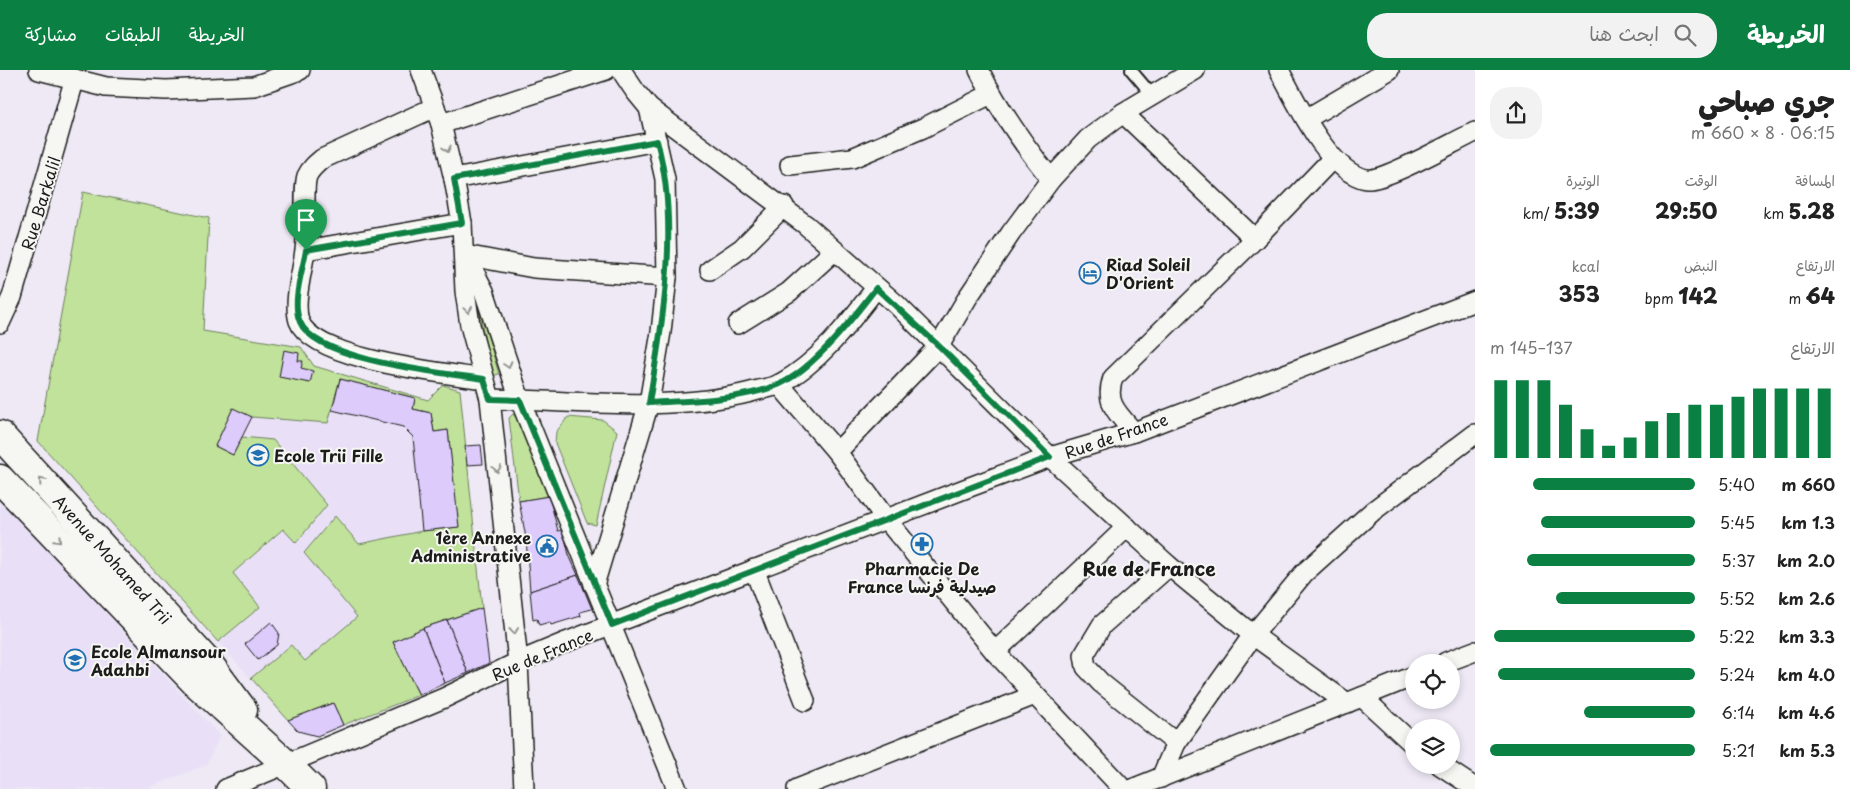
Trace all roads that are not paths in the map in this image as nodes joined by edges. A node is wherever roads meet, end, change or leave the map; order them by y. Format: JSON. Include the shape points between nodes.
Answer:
{"nodes":[{"id":1,"x":39,"y":70,"type":"edge"},
{"id":2,"x":300,"y":70,"type":"edge"},
{"id":3,"x":421,"y":70,"type":"edge"},
{"id":4,"x":606,"y":70,"type":"edge"},
{"id":5,"x":621,"y":70,"type":"edge"},
{"id":6,"x":979,"y":70,"type":"edge"},
{"id":7,"x":1132,"y":70,"type":"edge"},
{"id":8,"x":1195,"y":70,"type":"edge"},
{"id":9,"x":1279,"y":70,"type":"edge"},
{"id":10,"x":1389,"y":70,"type":"edge"},
{"id":11,"x":107,"y":79,"type":"edge"},
{"id":12,"x":74,"y":80,"type":"junction"},
{"id":13,"x":991,"y":94,"type":"junction"},
{"id":14,"x":1153,"y":96,"type":"junction"},
{"id":15,"x":649,"y":108,"type":"junction"},
{"id":16,"x":1123,"y":113,"type":"junction"},
{"id":17,"x":438,"y":115,"type":"junction"},
{"id":18,"x":1306,"y":119,"type":"junction"},
{"id":19,"x":1475,"y":132,"type":"edge"},
{"id":20,"x":657,"y":141,"type":"junction"},
{"id":21,"x":1333,"y":158,"type":"junction"},
{"id":22,"x":790,"y":165,"type":"dead end"},
{"id":23,"x":454,"y":179,"type":"junction"},
{"id":24,"x":1051,"y":179,"type":"junction"},
{"id":25,"x":784,"y":206,"type":"junction"},
{"id":26,"x":462,"y":223,"type":"junction"},
{"id":27,"x":1255,"y":239,"type":"junction"},
{"id":28,"x":306,"y":250,"type":"junction"},
{"id":29,"x":834,"y":251,"type":"junction"},
{"id":30,"x":465,"y":255,"type":"junction"},
{"id":31,"x":710,"y":270,"type":"dead end"},
{"id":32,"x":667,"y":277,"type":"junction"},
{"id":33,"x":876,"y":288,"type":"junction"},
{"id":34,"x":1475,"y":300,"type":"edge"},
{"id":35,"x":0,"y":323,"type":"edge"},
{"id":36,"x":738,"y":324,"type":"dead end"},
{"id":37,"x":939,"y":346,"type":"junction"},
{"id":38,"x":484,"y":379,"type":"junction"},
{"id":39,"x":779,"y":384,"type":"junction"},
{"id":40,"x":490,"y":399,"type":"junction"},
{"id":41,"x":520,"y":400,"type":"junction"},
{"id":42,"x":649,"y":403,"type":"junction"},
{"id":43,"x":1134,"y":432,"type":"junction"},
{"id":44,"x":1475,"y":434,"type":"edge"},
{"id":45,"x":0,"y":435,"type":"edge"},
{"id":46,"x":837,"y":452,"type":"junction"},
{"id":47,"x":1050,"y":457,"type":"junction"},
{"id":48,"x":0,"y":479,"type":"edge"},
{"id":49,"x":886,"y":519,"type":"junction"},
{"id":50,"x":1128,"y":527,"type":"junction"},
{"id":51,"x":1169,"y":566,"type":"junction"},
{"id":52,"x":754,"y":569,"type":"junction"},
{"id":53,"x":594,"y":584,"type":"junction"},
{"id":54,"x":612,"y":625,"type":"junction"},
{"id":55,"x":1253,"y":635,"type":"junction"},
{"id":56,"x":1475,"y":651,"type":"edge"},
{"id":57,"x":995,"y":652,"type":"junction"},
{"id":58,"x":1460,"y":657,"type":"edge"},
{"id":59,"x":518,"y":662,"type":"junction"},
{"id":60,"x":1405,"y":680,"type":"edge"},
{"id":61,"x":1035,"y":695,"type":"junction"},
{"id":62,"x":1354,"y":700,"type":"junction"},
{"id":63,"x":805,"y":701,"type":"dead end"},
{"id":64,"x":1405,"y":737,"type":"edge"},
{"id":65,"x":1176,"y":743,"type":"junction"},
{"id":66,"x":282,"y":760,"type":"junction"},
{"id":67,"x":1454,"y":774,"type":"edge"},
{"id":68,"x":1161,"y":778,"type":"junction"},
{"id":69,"x":1475,"y":788,"type":"edge"},
{"id":70,"x":226,"y":789,"type":"edge"},
{"id":71,"x":311,"y":789,"type":"edge"},
{"id":72,"x":524,"y":789,"type":"edge"},
{"id":73,"x":677,"y":789,"type":"edge"},
{"id":74,"x":797,"y":789,"type":"edge"},
{"id":75,"x":1123,"y":789,"type":"edge"},
{"id":76,"x":1132,"y":789,"type":"edge"}],
"edges":[{"from":1,"to":12,"type":"street"},
{"from":2,"to":11,"type":"street","via":[[273,81],[237,88],[125,90]]},
{"from":3,"to":17,"type":"street"},
{"from":4,"to":17,"type":"street"},
{"from":5,"to":15,"type":"street"},
{"from":6,"to":13,"type":"street"},
{"from":7,"to":14,"type":"lane"},
{"from":8,"to":14,"type":"street"},
{"from":9,"to":18,"type":"street"},
{"from":10,"to":18,"type":"street"},
{"from":11,"to":12,"type":"street"},
{"from":12,"to":35,"type":"street","name":"Rue Barkalil","via":[[12,297]]},
{"from":13,"to":22,"type":"street","via":[[852,158]]},
{"from":13,"to":24,"type":"street","via":[[1021,142]]},
{"from":14,"to":16,"type":"street"},
{"from":15,"to":20,"type":"street"},
{"from":15,"to":25,"type":"street"},
{"from":16,"to":24,"type":"street","via":[[1088,139]]},
{"from":16,"to":27,"type":"street"},
{"from":17,"to":23,"type":"street","one_way":true},
{"from":17,"to":28,"type":"street","via":[[322,159],[313,166],[306,178]]},
{"from":18,"to":21,"type":"street"},
{"from":19,"to":21,"type":"street","via":[[1376,178],[1367,179],[1354,174]]},
{"from":20,"to":23,"type":"street"},
{"from":20,"to":32,"type":"street","via":[[665,179]]},
{"from":21,"to":27,"type":"street"},
{"from":23,"to":26,"type":"street"},
{"from":24,"to":37,"type":"street","via":[[968,297]]},
{"from":25,"to":29,"type":"street"},
{"from":25,"to":31,"type":"street","via":[[742,248]]},
{"from":26,"to":28,"type":"street"},
{"from":26,"to":30,"type":"street"},
{"from":27,"to":43,"type":"street","via":[[1113,378],[1109,388],[1112,406]]},
{"from":28,"to":38,"type":"street","via":[[298,301],[299,321],[311,338],[324,346],[359,356]]},
{"from":29,"to":33,"type":"street"},
{"from":29,"to":36,"type":"street","via":[[789,292]]},
{"from":30,"to":32,"type":"street","via":[[534,268]]},
{"from":30,"to":38,"type":"street","one_way":true,"via":[[465,291],[470,325]]},
{"from":30,"to":41,"type":"street","one_way":true,"via":[[484,290]]},
{"from":32,"to":42,"type":"street"},
{"from":33,"to":37,"type":"street"},
{"from":33,"to":39,"type":"street","via":[[817,356]]},
{"from":34,"to":43,"type":"street","name":"Rue de France"},
{"from":37,"to":46,"type":"street"},
{"from":37,"to":47,"type":"street"},
{"from":38,"to":40,"type":"street"},
{"from":39,"to":42,"type":"street","via":[[727,398]]},
{"from":39,"to":46,"type":"street"},
{"from":40,"to":41,"type":"street"},
{"from":40,"to":59,"type":"street","one_way":true},
{"from":41,"to":42,"type":"street"},
{"from":41,"to":53,"type":"street"},
{"from":42,"to":53,"type":"street"},
{"from":43,"to":47,"type":"street","name":"Rue de France"},
{"from":44,"to":55,"type":"street","via":[[1328,549]]},
{"from":66,"to":45,"type":"street","name":"Avenue Mohamed Trii","one_way":true,"via":[[209,664]]},
{"from":46,"to":49,"type":"street"},
{"from":47,"to":49,"type":"street","name":"Rue de France"},
{"from":47,"to":50,"type":"street"},
{"from":48,"to":66,"type":"street","name":"Avenue Mohamed Trii","one_way":true,"via":[[194,681]]},
{"from":49,"to":52,"type":"street","name":"Rue de France"},
{"from":49,"to":57,"type":"street"},
{"from":50,"to":51,"type":"street"},
{"from":50,"to":57,"type":"street"},
{"from":51,"to":55,"type":"street"},
{"from":51,"to":65,"type":"street","via":[[1102,625],[1084,655],[1086,667],[1101,683]]},
{"from":52,"to":54,"type":"street","name":"Rue de France"},
{"from":52,"to":63,"type":"street"},
{"from":53,"to":54,"type":"street"},
{"from":54,"to":59,"type":"street","name":"Rue de France"},
{"from":54,"to":73,"type":"street"},
{"from":55,"to":62,"type":"street"},
{"from":55,"to":65,"type":"street"},
{"from":56,"to":58,"type":"street"},
{"from":57,"to":61,"type":"street"},
{"from":59,"to":66,"type":"street","name":"Rue de France","via":[[444,698]]},
{"from":59,"to":72,"type":"street"},
{"from":60,"to":62,"type":"street"},
{"from":61,"to":74,"type":"street"},
{"from":61,"to":75,"type":"street"},
{"from":62,"to":64,"type":"street"},
{"from":62,"to":68,"type":"street"},
{"from":65,"to":68,"type":"street"},
{"from":66,"to":70,"type":"street","name":"Rue de France"},
{"from":66,"to":71,"type":"street","name":"Avenue Mohamed Trii"},
{"from":67,"to":69,"type":"street"},
{"from":68,"to":76,"type":"street"}]}
